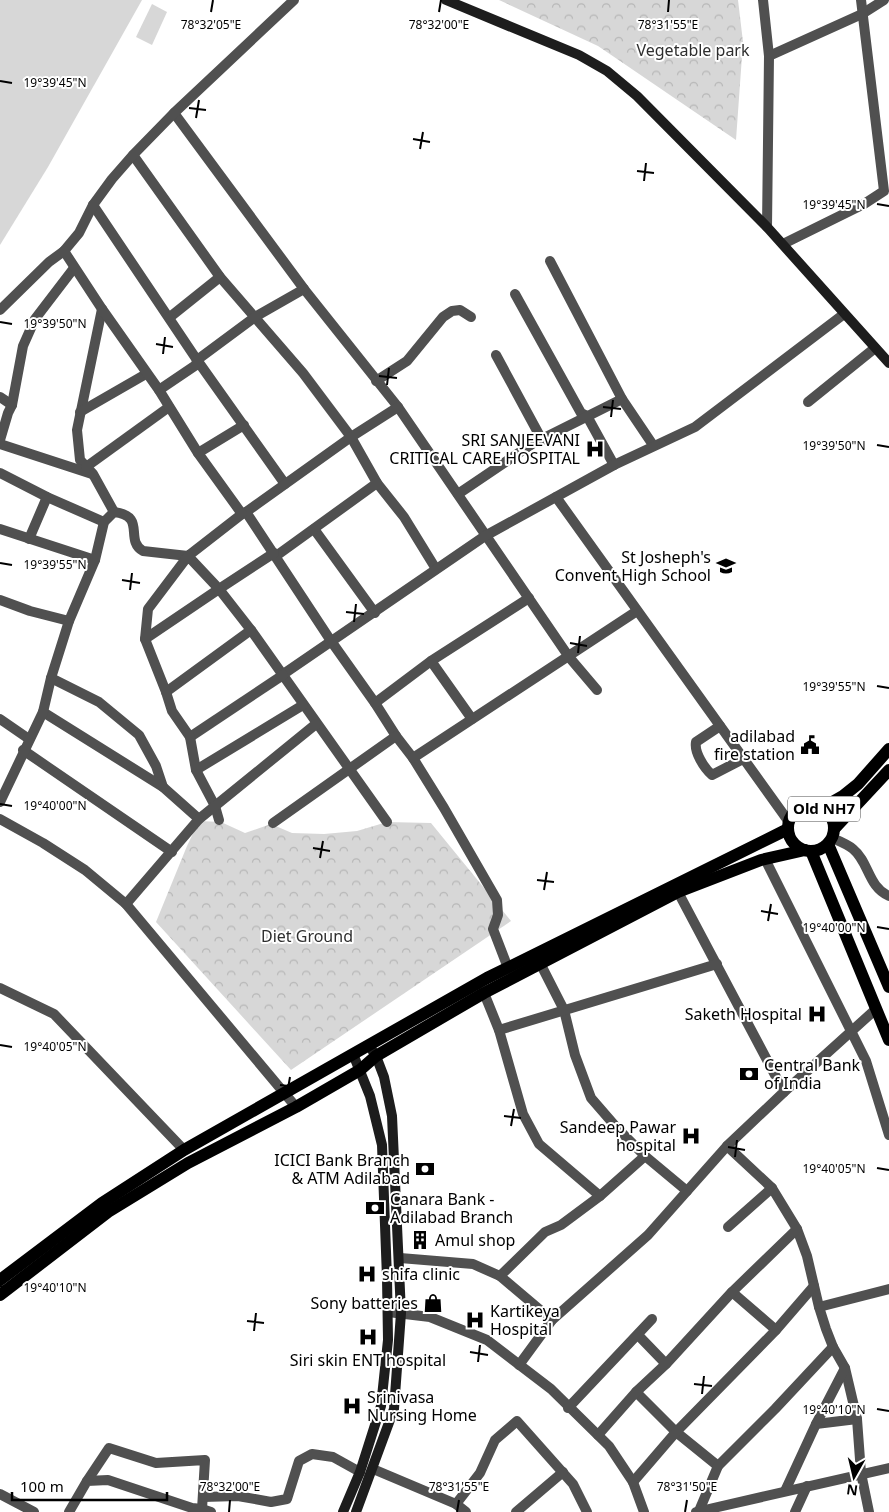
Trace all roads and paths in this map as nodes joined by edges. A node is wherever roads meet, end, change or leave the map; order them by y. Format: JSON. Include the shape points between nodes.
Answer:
{"nodes":[{"id":1,"x":294,"y":0,"type":"edge"},
{"id":2,"x":446,"y":0,"type":"edge"},
{"id":3,"x":762,"y":0,"type":"edge"},
{"id":4,"x":861,"y":0,"type":"edge"},
{"id":5,"x":884,"y":0,"type":"edge"},
{"id":6,"x":862,"y":14,"type":"junction"},
{"id":7,"x":769,"y":56,"type":"junction"},
{"id":8,"x":174,"y":112,"type":"junction"},
{"id":9,"x":133,"y":155,"type":"junction"},
{"id":10,"x":93,"y":205,"type":"junction"},
{"id":11,"x":767,"y":227,"type":"junction"},
{"id":12,"x":783,"y":244,"type":"junction"},
{"id":13,"x":64,"y":250,"type":"junction"},
{"id":14,"x":550,"y":261,"type":"dead end"},
{"id":15,"x":74,"y":268,"type":"junction"},
{"id":16,"x":220,"y":277,"type":"junction"},
{"id":17,"x":304,"y":289,"type":"junction"},
{"id":18,"x":515,"y":294,"type":"dead end"},
{"id":19,"x":102,"y":309,"type":"junction"},
{"id":20,"x":0,"y":310,"type":"edge"},
{"id":21,"x":844,"y":314,"type":"junction"},
{"id":22,"x":170,"y":317,"type":"junction"},
{"id":23,"x":254,"y":317,"type":"junction"},
{"id":24,"x":471,"y":317,"type":"dead end"},
{"id":25,"x":875,"y":348,"type":"junction"},
{"id":26,"x":496,"y":355,"type":"dead end"},
{"id":27,"x":197,"y":360,"type":"junction"},
{"id":28,"x":889,"y":363,"type":"edge"},
{"id":29,"x":146,"y":374,"type":"junction"},
{"id":30,"x":376,"y":380,"type":"junction"},
{"id":31,"x":159,"y":390,"type":"junction"},
{"id":32,"x":0,"y":397,"type":"edge"},
{"id":33,"x":622,"y":399,"type":"junction"},
{"id":34,"x":808,"y":402,"type":"dead end"},
{"id":35,"x":12,"y":405,"type":"junction"},
{"id":36,"x":169,"y":407,"type":"junction"},
{"id":37,"x":398,"y":407,"type":"junction"},
{"id":38,"x":80,"y":412,"type":"junction"},
{"id":39,"x":587,"y":416,"type":"junction"},
{"id":40,"x":244,"y":425,"type":"junction"},
{"id":41,"x":351,"y":437,"type":"junction"},
{"id":42,"x":0,"y":440,"type":"edge"},
{"id":43,"x":542,"y":440,"type":"junction"},
{"id":44,"x":0,"y":444,"type":"edge"},
{"id":45,"x":653,"y":446,"type":"junction"},
{"id":46,"x":198,"y":453,"type":"junction"},
{"id":47,"x":614,"y":465,"type":"junction"},
{"id":48,"x":89,"y":470,"type":"junction"},
{"id":49,"x":0,"y":473,"type":"edge"},
{"id":50,"x":377,"y":483,"type":"junction"},
{"id":51,"x":285,"y":484,"type":"junction"},
{"id":52,"x":458,"y":494,"type":"junction"},
{"id":53,"x":47,"y":497,"type":"junction"},
{"id":54,"x":556,"y":497,"type":"junction"},
{"id":55,"x":114,"y":512,"type":"junction"},
{"id":56,"x":244,"y":513,"type":"junction"},
{"id":57,"x":104,"y":522,"type":"junction"},
{"id":58,"x":0,"y":529,"type":"edge"},
{"id":59,"x":314,"y":529,"type":"junction"},
{"id":60,"x":485,"y":536,"type":"junction"},
{"id":61,"x":29,"y":538,"type":"junction"},
{"id":62,"x":275,"y":554,"type":"junction"},
{"id":63,"x":188,"y":556,"type":"junction"},
{"id":64,"x":95,"y":560,"type":"junction"},
{"id":65,"x":436,"y":569,"type":"junction"},
{"id":66,"x":219,"y":590,"type":"junction"},
{"id":67,"x":529,"y":598,"type":"junction"},
{"id":68,"x":0,"y":600,"type":"edge"},
{"id":69,"x":638,"y":611,"type":"junction"},
{"id":70,"x":374,"y":613,"type":"junction"},
{"id":71,"x":69,"y":621,"type":"junction"},
{"id":72,"x":251,"y":630,"type":"junction"},
{"id":73,"x":145,"y":639,"type":"junction"},
{"id":74,"x":331,"y":641,"type":"junction"},
{"id":75,"x":568,"y":657,"type":"junction"},
{"id":76,"x":431,"y":661,"type":"junction"},
{"id":77,"x":282,"y":675,"type":"junction"},
{"id":78,"x":51,"y":678,"type":"junction"},
{"id":79,"x":598,"y":690,"type":"dead end"},
{"id":80,"x":166,"y":692,"type":"junction"},
{"id":81,"x":375,"y":703,"type":"junction"},
{"id":82,"x":303,"y":705,"type":"junction"},
{"id":83,"x":43,"y":712,"type":"junction"},
{"id":84,"x":0,"y":719,"type":"edge"},
{"id":85,"x":472,"y":719,"type":"junction"},
{"id":86,"x":316,"y":724,"type":"junction"},
{"id":87,"x":720,"y":726,"type":"junction"},
{"id":88,"x":396,"y":736,"type":"junction"},
{"id":89,"x":190,"y":737,"type":"junction"},
{"id":90,"x":29,"y":739,"type":"junction"},
{"id":91,"x":23,"y":750,"type":"junction"},
{"id":92,"x":889,"y":750,"type":"edge"},
{"id":93,"x":413,"y":758,"type":"junction"},
{"id":94,"x":743,"y":759,"type":"junction"},
{"id":95,"x":196,"y":770,"type":"junction"},
{"id":96,"x":349,"y":770,"type":"junction"},
{"id":97,"x":889,"y":770,"type":"edge"},
{"id":98,"x":163,"y":787,"type":"junction"},
{"id":99,"x":0,"y":802,"type":"edge"},
{"id":100,"x":215,"y":806,"type":"junction"},
{"id":101,"x":822,"y":808,"type":"junction"},
{"id":102,"x":0,"y":819,"type":"edge"},
{"id":103,"x":199,"y":819,"type":"junction"},
{"id":104,"x":219,"y":820,"type":"dead end"},
{"id":105,"x":387,"y":822,"type":"dead end"},
{"id":106,"x":273,"y":823,"type":"dead end"},
{"id":107,"x":788,"y":826,"type":"junction"},
{"id":108,"x":831,"y":837,"type":"junction"},
{"id":109,"x":808,"y":851,"type":"junction"},
{"id":110,"x":172,"y":852,"type":"junction"},
{"id":111,"x":765,"y":859,"type":"junction"},
{"id":112,"x":678,"y":892,"type":"junction"},
{"id":113,"x":889,"y":896,"type":"edge"},
{"id":114,"x":126,"y":904,"type":"junction"},
{"id":115,"x":540,"y":963,"type":"junction"},
{"id":116,"x":717,"y":964,"type":"junction"},
{"id":117,"x":508,"y":968,"type":"junction"},
{"id":118,"x":889,"y":987,"type":"edge"},
{"id":119,"x":0,"y":988,"type":"edge"},
{"id":120,"x":484,"y":993,"type":"junction"},
{"id":121,"x":876,"y":1009,"type":"junction"},
{"id":122,"x":564,"y":1010,"type":"junction"},
{"id":123,"x":499,"y":1030,"type":"junction"},
{"id":124,"x":851,"y":1032,"type":"junction"},
{"id":125,"x":889,"y":1040,"type":"edge"},
{"id":126,"x":372,"y":1051,"type":"junction"},
{"id":127,"x":353,"y":1054,"type":"junction"},
{"id":128,"x":360,"y":1070,"type":"junction"},
{"id":129,"x":284,"y":1092,"type":"junction"},
{"id":130,"x":784,"y":1092,"type":"junction"},
{"id":131,"x":296,"y":1107,"type":"junction"},
{"id":132,"x":889,"y":1134,"type":"edge"},
{"id":133,"x":727,"y":1146,"type":"junction"},
{"id":134,"x":184,"y":1150,"type":"junction"},
{"id":135,"x":645,"y":1156,"type":"junction"},
{"id":136,"x":772,"y":1188,"type":"junction"},
{"id":137,"x":687,"y":1191,"type":"junction"},
{"id":138,"x":600,"y":1196,"type":"junction"},
{"id":139,"x":728,"y":1226,"type":"dead end"},
{"id":140,"x":797,"y":1229,"type":"junction"},
{"id":141,"x":400,"y":1258,"type":"junction"},
{"id":142,"x":500,"y":1276,"type":"junction"},
{"id":143,"x":0,"y":1280,"type":"edge"},
{"id":144,"x":814,"y":1286,"type":"junction"},
{"id":145,"x":889,"y":1289,"type":"edge"},
{"id":146,"x":732,"y":1292,"type":"junction"},
{"id":147,"x":0,"y":1295,"type":"edge"},
{"id":148,"x":819,"y":1307,"type":"junction"},
{"id":149,"x":388,"y":1312,"type":"junction"},
{"id":150,"x":401,"y":1313,"type":"junction"},
{"id":151,"x":652,"y":1319,"type":"dead end"},
{"id":152,"x":552,"y":1320,"type":"junction"},
{"id":153,"x":776,"y":1330,"type":"junction"},
{"id":154,"x":638,"y":1335,"type":"junction"},
{"id":155,"x":833,"y":1347,"type":"junction"},
{"id":156,"x":666,"y":1364,"type":"junction"},
{"id":157,"x":519,"y":1365,"type":"junction"},
{"id":158,"x":845,"y":1368,"type":"junction"},
{"id":159,"x":636,"y":1392,"type":"junction"},
{"id":160,"x":568,"y":1408,"type":"junction"},
{"id":161,"x":857,"y":1419,"type":"junction"},
{"id":162,"x":816,"y":1424,"type":"junction"},
{"id":163,"x":676,"y":1432,"type":"junction"},
{"id":164,"x":598,"y":1435,"type":"junction"},
{"id":165,"x":718,"y":1466,"type":"junction"},
{"id":166,"x":889,"y":1468,"type":"edge"},
{"id":167,"x":373,"y":1469,"type":"junction"},
{"id":168,"x":360,"y":1472,"type":"junction"},
{"id":169,"x":563,"y":1472,"type":"junction"},
{"id":170,"x":861,"y":1473,"type":"junction"},
{"id":171,"x":87,"y":1481,"type":"junction"},
{"id":172,"x":633,"y":1482,"type":"junction"},
{"id":173,"x":807,"y":1486,"type":"junction"},
{"id":174,"x":785,"y":1491,"type":"junction"},
{"id":175,"x":0,"y":1494,"type":"edge"},
{"id":176,"x":203,"y":1497,"type":"junction"},
{"id":177,"x":456,"y":1504,"type":"junction"},
{"id":178,"x":207,"y":1511,"type":"edge"},
{"id":179,"x":359,"y":1511,"type":"edge"},
{"id":180,"x":34,"y":1512,"type":"edge"},
{"id":181,"x":69,"y":1512,"type":"edge"},
{"id":182,"x":343,"y":1512,"type":"edge"},
{"id":183,"x":466,"y":1512,"type":"edge"},
{"id":184,"x":516,"y":1512,"type":"edge"},
{"id":185,"x":587,"y":1512,"type":"edge"},
{"id":186,"x":644,"y":1512,"type":"edge"},
{"id":187,"x":697,"y":1512,"type":"edge"},
{"id":188,"x":795,"y":1512,"type":"edge"},
{"id":189,"x":869,"y":1512,"type":"edge"}],
"edges":[{"from":1,"to":8,"type":"street"},
{"from":2,"to":11,"type":"main road","via":[[579,55],[607,72],[637,96]]},
{"from":3,"to":7,"type":"street"},
{"from":4,"to":6,"type":"street"},
{"from":5,"to":6,"type":"street"},
{"from":6,"to":7,"type":"street"},
{"from":6,"to":12,"type":"street","via":[[884,191]]},
{"from":7,"to":11,"type":"street"},
{"from":8,"to":9,"type":"street"},
{"from":8,"to":17,"type":"street"},
{"from":9,"to":10,"type":"street"},
{"from":9,"to":16,"type":"street"},
{"from":10,"to":13,"type":"street","via":[[79,233]]},
{"from":10,"to":22,"type":"street"},
{"from":11,"to":12,"type":"main road"},
{"from":12,"to":21,"type":"main road"},
{"from":13,"to":15,"type":"street"},
{"from":13,"to":20,"type":"street"},
{"from":14,"to":33,"type":"street"},
{"from":15,"to":19,"type":"street"},
{"from":15,"to":35,"type":"street","via":[[35,319],[23,346]]},
{"from":16,"to":22,"type":"street"},
{"from":16,"to":23,"type":"street"},
{"from":17,"to":23,"type":"street"},
{"from":17,"to":30,"type":"street"},
{"from":18,"to":39,"type":"street","via":[[581,413]]},
{"from":19,"to":29,"type":"street"},
{"from":19,"to":38,"type":"street"},
{"from":21,"to":25,"type":"main road"},
{"from":21,"to":45,"type":"street","via":[[694,427]]},
{"from":22,"to":27,"type":"street"},
{"from":23,"to":27,"type":"street"},
{"from":23,"to":41,"type":"street","via":[[303,373]]},
{"from":24,"to":30,"type":"street","via":[[460,310],[452,311],[443,317],[407,361]]},
{"from":25,"to":28,"type":"main road"},
{"from":25,"to":34,"type":"street"},
{"from":26,"to":43,"type":"street"},
{"from":27,"to":31,"type":"street","via":[[196,365]]},
{"from":27,"to":40,"type":"street"},
{"from":29,"to":31,"type":"street"},
{"from":29,"to":38,"type":"street"},
{"from":30,"to":37,"type":"street"},
{"from":31,"to":36,"type":"street"},
{"from":32,"to":35,"type":"street"},
{"from":33,"to":39,"type":"street"},
{"from":33,"to":45,"type":"street"},
{"from":35,"to":42,"type":"street"},
{"from":36,"to":46,"type":"street"},
{"from":36,"to":48,"type":"street"},
{"from":37,"to":41,"type":"street"},
{"from":37,"to":52,"type":"street"},
{"from":38,"to":48,"type":"street","via":[[77,430],[80,460]]},
{"from":39,"to":43,"type":"street"},
{"from":39,"to":47,"type":"street"},
{"from":40,"to":46,"type":"street"},
{"from":40,"to":51,"type":"street"},
{"from":41,"to":50,"type":"street"},
{"from":41,"to":51,"type":"street"},
{"from":43,"to":52,"type":"street"},
{"from":44,"to":48,"type":"street"},
{"from":45,"to":47,"type":"street"},
{"from":46,"to":56,"type":"street"},
{"from":47,"to":54,"type":"street"},
{"from":48,"to":55,"type":"street"},
{"from":49,"to":53,"type":"street"},
{"from":50,"to":59,"type":"street"},
{"from":50,"to":65,"type":"street","via":[[404,517]]},
{"from":51,"to":56,"type":"street"},
{"from":52,"to":60,"type":"street"},
{"from":53,"to":57,"type":"street"},
{"from":53,"to":61,"type":"street"},
{"from":54,"to":60,"type":"street"},
{"from":54,"to":69,"type":"street"},
{"from":55,"to":57,"type":"street"},
{"from":55,"to":63,"type":"street","via":[[129,517],[134,524],[135,541],[143,551]]},
{"from":56,"to":62,"type":"street"},
{"from":56,"to":63,"type":"street"},
{"from":57,"to":64,"type":"street"},
{"from":58,"to":61,"type":"street"},
{"from":59,"to":62,"type":"street"},
{"from":59,"to":70,"type":"street"},
{"from":60,"to":65,"type":"street"},
{"from":60,"to":67,"type":"street"},
{"from":61,"to":64,"type":"street"},
{"from":62,"to":66,"type":"street"},
{"from":62,"to":74,"type":"street"},
{"from":63,"to":66,"type":"street"},
{"from":63,"to":73,"type":"street","via":[[148,609]]},
{"from":64,"to":71,"type":"street"},
{"from":65,"to":70,"type":"street"},
{"from":66,"to":72,"type":"street"},
{"from":66,"to":73,"type":"street"},
{"from":67,"to":75,"type":"street"},
{"from":67,"to":76,"type":"street"},
{"from":68,"to":71,"type":"street"},
{"from":69,"to":75,"type":"street"},
{"from":69,"to":87,"type":"street"},
{"from":70,"to":74,"type":"street"},
{"from":71,"to":78,"type":"street"},
{"from":72,"to":77,"type":"street"},
{"from":72,"to":80,"type":"street"},
{"from":73,"to":80,"type":"street"},
{"from":74,"to":77,"type":"street"},
{"from":74,"to":81,"type":"street"},
{"from":75,"to":79,"type":"street"},
{"from":75,"to":85,"type":"street"},
{"from":76,"to":81,"type":"street"},
{"from":76,"to":85,"type":"street"},
{"from":77,"to":82,"type":"street"},
{"from":77,"to":89,"type":"street"},
{"from":78,"to":83,"type":"street"},
{"from":78,"to":98,"type":"street","via":[[99,702],[139,735]]},
{"from":80,"to":89,"type":"street","via":[[172,711]]},
{"from":81,"to":88,"type":"street"},
{"from":82,"to":86,"type":"street"},
{"from":82,"to":95,"type":"street"},
{"from":83,"to":90,"type":"street"},
{"from":83,"to":98,"type":"street"},
{"from":84,"to":90,"type":"street"},
{"from":85,"to":93,"type":"street"},
{"from":86,"to":96,"type":"street"},
{"from":86,"to":100,"type":"street"},
{"from":87,"to":94,"type":"street"},
{"from":87,"to":94,"type":"street","via":[[696,742],[695,748],[707,771],[712,775]]},
{"from":88,"to":93,"type":"street"},
{"from":88,"to":96,"type":"street"},
{"from":89,"to":95,"type":"street"},
{"from":90,"to":91,"type":"street"},
{"from":91,"to":99,"type":"street"},
{"from":91,"to":110,"type":"street"},
{"from":92,"to":101,"type":"main road","number":"Old NH7","via":[[858,784]]},
{"from":93,"to":117,"type":"street","via":[[497,900],[498,915],[493,929]]},
{"from":94,"to":107,"type":"street"},
{"from":95,"to":100,"type":"street"},
{"from":96,"to":105,"type":"street"},
{"from":96,"to":106,"type":"street"},
{"from":97,"to":108,"type":"main road","number":"Old NH7"},
{"from":98,"to":103,"type":"street"},
{"from":100,"to":103,"type":"street"},
{"from":100,"to":104,"type":"street"},
{"from":101,"to":107,"type":"main road","number":"Old NH7","via":[[816,805],[802,807],[791,816]]},
{"from":101,"to":108,"type":"main road","number":"Old NH7","via":[[831,816]]},
{"from":102,"to":114,"type":"street","via":[[85,870]]},
{"from":103,"to":110,"type":"street"},
{"from":107,"to":109,"type":"main road","number":"Old NH7","via":[[793,842]]},
{"from":107,"to":117,"type":"main road"},
{"from":108,"to":109,"type":"main road","number":"Old NH7","via":[[819,850]]},
{"from":108,"to":113,"type":"street","via":[[855,850],[872,882]]},
{"from":108,"to":118,"type":"main road","number":"Old NH7"},
{"from":109,"to":111,"type":"main road"},
{"from":109,"to":121,"type":"main road"},
{"from":110,"to":114,"type":"street"},
{"from":111,"to":112,"type":"main road"},
{"from":111,"to":124,"type":"street"},
{"from":112,"to":115,"type":"main road"},
{"from":112,"to":116,"type":"street"},
{"from":114,"to":129,"type":"street"},
{"from":115,"to":120,"type":"main road"},
{"from":115,"to":122,"type":"street"},
{"from":116,"to":122,"type":"street"},
{"from":116,"to":130,"type":"street"},
{"from":117,"to":126,"type":"main road","via":[[464,990]]},
{"from":119,"to":134,"type":"street","via":[[54,1014]]},
{"from":120,"to":123,"type":"street"},
{"from":120,"to":126,"type":"main road"},
{"from":121,"to":124,"type":"street"},
{"from":121,"to":125,"type":"main road"},
{"from":122,"to":123,"type":"street"},
{"from":122,"to":135,"type":"street","via":[[575,1055],[591,1098]]},
{"from":123,"to":138,"type":"street","via":[[523,1114],[539,1144]]},
{"from":124,"to":130,"type":"street"},
{"from":124,"to":132,"type":"street","via":[[866,1061]]},
{"from":126,"to":127,"type":"main road"},
{"from":126,"to":128,"type":"main road"},
{"from":126,"to":141,"type":"main road","via":[[384,1077],[392,1116]]},
{"from":127,"to":128,"type":"main road"},
{"from":127,"to":129,"type":"main road"},
{"from":128,"to":131,"type":"main road"},
{"from":128,"to":149,"type":"main road","via":[[382,1145]]},
{"from":129,"to":131,"type":"street"},
{"from":129,"to":134,"type":"main road"},
{"from":130,"to":133,"type":"street"},
{"from":131,"to":147,"type":"main road","via":[[188,1163],[108,1212]]},
{"from":133,"to":136,"type":"street"},
{"from":133,"to":137,"type":"street"},
{"from":134,"to":143,"type":"main road","via":[[102,1203]]},
{"from":135,"to":137,"type":"street"},
{"from":135,"to":138,"type":"street"},
{"from":136,"to":139,"type":"street"},
{"from":136,"to":140,"type":"street"},
{"from":137,"to":152,"type":"street","via":[[648,1236]]},
{"from":138,"to":142,"type":"street","via":[[561,1225],[545,1232]]},
{"from":140,"to":144,"type":"street"},
{"from":140,"to":146,"type":"street"},
{"from":141,"to":142,"type":"street","via":[[473,1264]]},
{"from":141,"to":150,"type":"main road"},
{"from":142,"to":152,"type":"street"},
{"from":144,"to":148,"type":"street"},
{"from":144,"to":153,"type":"street"},
{"from":145,"to":148,"type":"street"},
{"from":146,"to":153,"type":"street"},
{"from":146,"to":156,"type":"street"},
{"from":148,"to":155,"type":"street"},
{"from":149,"to":150,"type":"street"},
{"from":149,"to":168,"type":"main road","via":[[384,1393]]},
{"from":150,"to":157,"type":"street","via":[[430,1317],[487,1340]]},
{"from":150,"to":167,"type":"main road","via":[[394,1409]]},
{"from":151,"to":154,"type":"street"},
{"from":152,"to":157,"type":"street"},
{"from":153,"to":163,"type":"street"},
{"from":154,"to":156,"type":"street"},
{"from":154,"to":160,"type":"street"},
{"from":155,"to":158,"type":"street"},
{"from":155,"to":165,"type":"street"},
{"from":156,"to":159,"type":"street"},
{"from":157,"to":160,"type":"street","via":[[551,1389]]},
{"from":158,"to":161,"type":"street"},
{"from":158,"to":162,"type":"street"},
{"from":159,"to":163,"type":"street"},
{"from":159,"to":164,"type":"street"},
{"from":160,"to":164,"type":"street"},
{"from":161,"to":162,"type":"street"},
{"from":161,"to":170,"type":"street"},
{"from":162,"to":174,"type":"street"},
{"from":163,"to":165,"type":"street"},
{"from":163,"to":172,"type":"street"},
{"from":164,"to":172,"type":"street"},
{"from":165,"to":187,"type":"street"},
{"from":166,"to":170,"type":"street"},
{"from":167,"to":177,"type":"street"},
{"from":167,"to":179,"type":"main road"},
{"from":168,"to":176,"type":"street","via":[[333,1457],[312,1454],[299,1461],[287,1499],[271,1502],[238,1496]]},
{"from":168,"to":182,"type":"main road"},
{"from":169,"to":177,"type":"street","via":[[517,1421],[495,1440],[480,1473]]},
{"from":169,"to":184,"type":"street"},
{"from":169,"to":185,"type":"street"},
{"from":170,"to":173,"type":"street"},
{"from":170,"to":189,"type":"street"},
{"from":171,"to":176,"type":"street","via":[[109,1448],[156,1463],[205,1460]]},
{"from":171,"to":178,"type":"street","via":[[108,1480]]},
{"from":171,"to":181,"type":"street"},
{"from":172,"to":186,"type":"street"},
{"from":173,"to":174,"type":"street"},
{"from":173,"to":188,"type":"street"},
{"from":174,"to":187,"type":"street"},
{"from":175,"to":180,"type":"street"},
{"from":176,"to":178,"type":"street"},
{"from":177,"to":183,"type":"street"}]}
